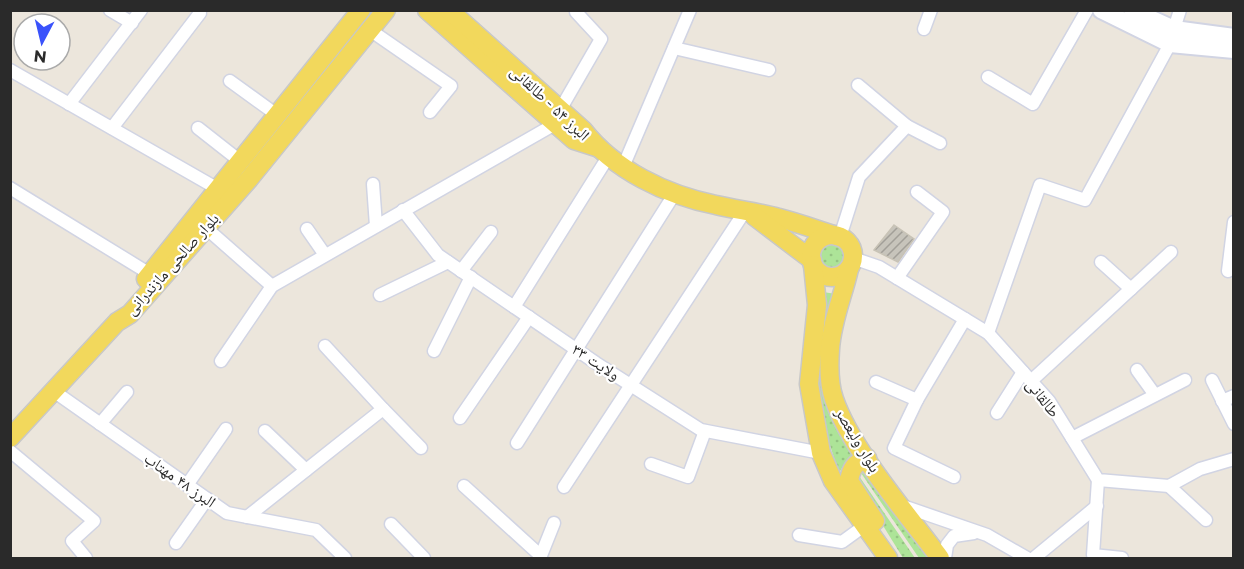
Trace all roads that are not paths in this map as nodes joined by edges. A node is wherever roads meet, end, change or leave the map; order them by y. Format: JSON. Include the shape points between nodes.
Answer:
{"nodes":[{"id":1,"x":110,"y":10,"type":"edge"},
{"id":2,"x":141,"y":10,"type":"edge"},
{"id":3,"x":361,"y":10,"type":"edge"},
{"id":4,"x":386,"y":10,"type":"edge"},
{"id":5,"x":427,"y":10,"type":"edge"},
{"id":6,"x":449,"y":10,"type":"edge"},
{"id":7,"x":690,"y":10,"type":"edge"},
{"id":8,"x":931,"y":10,"type":"edge"},
{"id":9,"x":1087,"y":10,"type":"edge"},
{"id":10,"x":1101,"y":10,"type":"edge"},
{"id":11,"x":1132,"y":10,"type":"edge"},
{"id":12,"x":1180,"y":10,"type":"edge"},
{"id":13,"x":576,"y":12,"type":"edge"},
{"id":14,"x":200,"y":13,"type":"dead end"},
{"id":15,"x":132,"y":23,"type":"junction"},
{"id":16,"x":924,"y":29,"type":"dead end"},
{"id":17,"x":370,"y":30,"type":"junction"},
{"id":18,"x":1172,"y":37,"type":"junction"},
{"id":19,"x":1233,"y":37,"type":"edge"},
{"id":20,"x":674,"y":48,"type":"junction"},
{"id":21,"x":1233,"y":50,"type":"edge"},
{"id":22,"x":10,"y":70,"type":"edge"},
{"id":23,"x":769,"y":70,"type":"dead end"},
{"id":24,"x":988,"y":77,"type":"dead end"},
{"id":25,"x":230,"y":81,"type":"dead end"},
{"id":26,"x":858,"y":86,"type":"dead end"},
{"id":27,"x":69,"y":104,"type":"junction"},
{"id":28,"x":430,"y":112,"type":"dead end"},
{"id":29,"x":277,"y":115,"type":"junction"},
{"id":30,"x":558,"y":117,"type":"junction"},
{"id":31,"x":907,"y":126,"type":"junction"},
{"id":32,"x":112,"y":128,"type":"junction"},
{"id":33,"x":198,"y":128,"type":"dead end"},
{"id":34,"x":940,"y":143,"type":"dead end"},
{"id":35,"x":609,"y":156,"type":"junction"},
{"id":36,"x":240,"y":161,"type":"junction"},
{"id":37,"x":373,"y":184,"type":"dead end"},
{"id":38,"x":10,"y":188,"type":"edge"},
{"id":39,"x":218,"y":189,"type":"junction"},
{"id":40,"x":917,"y":192,"type":"dead end"},
{"id":41,"x":675,"y":193,"type":"junction"},
{"id":42,"x":403,"y":210,"type":"junction"},
{"id":43,"x":745,"y":211,"type":"junction"},
{"id":44,"x":1233,"y":222,"type":"edge"},
{"id":45,"x":376,"y":226,"type":"junction"},
{"id":46,"x":206,"y":228,"type":"junction"},
{"id":47,"x":307,"y":228,"type":"dead end"},
{"id":48,"x":490,"y":232,"type":"dead end"},
{"id":49,"x":840,"y":237,"type":"junction"},
{"id":50,"x":1171,"y":252,"type":"dead end"},
{"id":51,"x":325,"y":255,"type":"junction"},
{"id":52,"x":448,"y":262,"type":"junction"},
{"id":53,"x":813,"y":262,"type":"junction"},
{"id":54,"x":1101,"y":262,"type":"dead end"},
{"id":55,"x":851,"y":263,"type":"junction"},
{"id":56,"x":1228,"y":271,"type":"dead end"},
{"id":57,"x":150,"y":274,"type":"junction"},
{"id":58,"x":466,"y":274,"type":"junction"},
{"id":59,"x":897,"y":278,"type":"junction"},
{"id":60,"x":272,"y":286,"type":"junction"},
{"id":61,"x":1131,"y":289,"type":"junction"},
{"id":62,"x":380,"y":295,"type":"dead end"},
{"id":63,"x":514,"y":307,"type":"junction"},
{"id":64,"x":529,"y":318,"type":"junction"},
{"id":65,"x":965,"y":319,"type":"junction"},
{"id":66,"x":117,"y":322,"type":"junction"},
{"id":67,"x":988,"y":333,"type":"junction"},
{"id":68,"x":325,"y":346,"type":"dead end"},
{"id":69,"x":577,"y":350,"type":"junction"},
{"id":70,"x":434,"y":351,"type":"dead end"},
{"id":71,"x":221,"y":361,"type":"dead end"},
{"id":72,"x":1137,"y":370,"type":"dead end"},
{"id":73,"x":1023,"y":372,"type":"junction"},
{"id":74,"x":1185,"y":380,"type":"dead end"},
{"id":75,"x":1212,"y":380,"type":"dead end"},
{"id":76,"x":1031,"y":381,"type":"junction"},
{"id":77,"x":876,"y":382,"type":"dead end"},
{"id":78,"x":630,"y":385,"type":"junction"},
{"id":79,"x":54,"y":392,"type":"junction"},
{"id":80,"x":127,"y":392,"type":"dead end"},
{"id":81,"x":1155,"y":395,"type":"junction"},
{"id":82,"x":1228,"y":399,"type":"edge"},
{"id":83,"x":917,"y":400,"type":"junction"},
{"id":84,"x":383,"y":409,"type":"junction"},
{"id":85,"x":998,"y":413,"type":"dead end"},
{"id":86,"x":460,"y":418,"type":"dead end"},
{"id":87,"x":100,"y":424,"type":"junction"},
{"id":88,"x":1233,"y":424,"type":"edge"},
{"id":89,"x":226,"y":429,"type":"dead end"},
{"id":90,"x":705,"y":430,"type":"junction"},
{"id":91,"x":265,"y":431,"type":"dead end"},
{"id":92,"x":10,"y":438,"type":"edge"},
{"id":93,"x":1072,"y":438,"type":"junction"},
{"id":94,"x":518,"y":443,"type":"dead end"},
{"id":95,"x":421,"y":448,"type":"dead end"},
{"id":96,"x":10,"y":450,"type":"edge"},
{"id":97,"x":821,"y":453,"type":"junction"},
{"id":98,"x":867,"y":458,"type":"junction"},
{"id":99,"x":1233,"y":459,"type":"edge"},
{"id":100,"x":651,"y":464,"type":"dead end"},
{"id":101,"x":306,"y":470,"type":"junction"},
{"id":102,"x":954,"y":477,"type":"dead end"},
{"id":103,"x":1098,"y":480,"type":"junction"},
{"id":104,"x":187,"y":485,"type":"junction"},
{"id":105,"x":464,"y":486,"type":"dead end"},
{"id":106,"x":1168,"y":486,"type":"junction"},
{"id":107,"x":564,"y":487,"type":"dead end"},
{"id":108,"x":207,"y":499,"type":"junction"},
{"id":109,"x":900,"y":505,"type":"junction"},
{"id":110,"x":1097,"y":506,"type":"junction"},
{"id":111,"x":247,"y":517,"type":"junction"},
{"id":112,"x":1206,"y":520,"type":"dead end"},
{"id":113,"x":555,"y":522,"type":"dead end"},
{"id":114,"x":390,"y":524,"type":"dead end"},
{"id":115,"x":864,"y":526,"type":"junction"},
{"id":116,"x":800,"y":535,"type":"dead end"},
{"id":117,"x":987,"y":535,"type":"junction"},
{"id":118,"x":176,"y":543,"type":"dead end"},
{"id":119,"x":540,"y":557,"type":"edge"},
{"id":120,"x":86,"y":558,"type":"edge"},
{"id":121,"x":345,"y":558,"type":"edge"},
{"id":122,"x":424,"y":558,"type":"edge"},
{"id":123,"x":888,"y":558,"type":"edge"},
{"id":124,"x":900,"y":558,"type":"edge"},
{"id":125,"x":940,"y":558,"type":"edge"},
{"id":126,"x":945,"y":558,"type":"edge"},
{"id":127,"x":1027,"y":558,"type":"edge"},
{"id":128,"x":1034,"y":558,"type":"edge"},
{"id":129,"x":1122,"y":558,"type":"edge"}],
"edges":[{"from":1,"to":15,"type":"street"},
{"from":2,"to":15,"type":"street"},
{"from":3,"to":29,"type":"main road","name":"بلوار صالحی مازندرانی"},
{"from":4,"to":17,"type":"main road","name":"بلوار صالحی مازندرانی"},
{"from":5,"to":30,"type":"main road","name":"البرز ۵۴ - طالقانی"},
{"from":6,"to":30,"type":"main road","name":"البرز ۵۴ - طالقانی"},
{"from":7,"to":20,"type":"street"},
{"from":8,"to":16,"type":"street"},
{"from":9,"to":24,"type":"street","via":[[1033,104]]},
{"from":10,"to":18,"type":"street"},
{"from":11,"to":18,"type":"street"},
{"from":12,"to":18,"type":"street"},
{"from":13,"to":30,"type":"street","via":[[602,39]]},
{"from":14,"to":32,"type":"street"},
{"from":15,"to":27,"type":"street"},
{"from":17,"to":28,"type":"street","via":[[452,86]]},
{"from":17,"to":46,"type":"main road","name":"بلوار صالحی مازندرانی"},
{"from":18,"to":19,"type":"street"},
{"from":18,"to":21,"type":"street"},
{"from":18,"to":67,"type":"street","via":[[1085,200],[1040,185]]},
{"from":20,"to":23,"type":"street"},
{"from":20,"to":35,"type":"street"},
{"from":22,"to":27,"type":"street"},
{"from":25,"to":29,"type":"street"},
{"from":26,"to":31,"type":"street"},
{"from":27,"to":32,"type":"street"},
{"from":29,"to":36,"type":"main road","name":"بلوار صالحی مازندرانی"},
{"from":30,"to":35,"type":"main road","name":"البرز ۵۴ - طالقانی","via":[[583,130]]},
{"from":30,"to":42,"type":"street"},
{"from":31,"to":34,"type":"street"},
{"from":31,"to":49,"type":"street","via":[[860,177]]},
{"from":32,"to":39,"type":"street"},
{"from":33,"to":36,"type":"street"},
{"from":35,"to":41,"type":"main road"},
{"from":35,"to":63,"type":"street"},
{"from":36,"to":39,"type":"main road","name":"بلوار صالحی مازندرانی"},
{"from":37,"to":45,"type":"street"},
{"from":38,"to":57,"type":"street"},
{"from":39,"to":57,"type":"main road","name":"بلوار صالحی مازندرانی"},
{"from":40,"to":59,"type":"street","via":[[943,212]]},
{"from":41,"to":43,"type":"main road"},
{"from":41,"to":69,"type":"street"},
{"from":42,"to":45,"type":"street"},
{"from":42,"to":52,"type":"street","name":"ولایت ٣۳"},
{"from":43,"to":49,"type":"main road"},
{"from":43,"to":53,"type":"main road"},
{"from":43,"to":78,"type":"street"},
{"from":44,"to":56,"type":"street"},
{"from":45,"to":51,"type":"street"},
{"from":46,"to":60,"type":"street"},
{"from":46,"to":66,"type":"main road","name":"بلوار صالحی مازندرانی","via":[[130,314]]},
{"from":47,"to":51,"type":"street"},
{"from":48,"to":58,"type":"street"},
{"from":49,"to":53,"type":"main road","via":[[828,236],[817,242]]},
{"from":49,"to":55,"type":"main road","via":[[850,246]]},
{"from":50,"to":61,"type":"street"},
{"from":51,"to":60,"type":"street"},
{"from":52,"to":58,"type":"street","name":"ولایت ٣۳"},
{"from":52,"to":62,"type":"street"},
{"from":53,"to":55,"type":"main road","via":[[823,275],[830,277],[837,277]]},
{"from":53,"to":97,"type":"main road","name":"بلوار ولیعصر","via":[[817,305],[809,384]]},
{"from":54,"to":61,"type":"street"},
{"from":55,"to":59,"type":"street","name":"طالقانی","via":[[879,267]]},
{"from":55,"to":98,"type":"main road","name":"بلوار ولیعصر","via":[[832,328],[832,396]]},
{"from":57,"to":66,"type":"main road","name":"بلوار صالحی مازندرانی","via":[[122,309]]},
{"from":58,"to":63,"type":"street","name":"ولایت ٣۳"},
{"from":58,"to":70,"type":"street"},
{"from":59,"to":65,"type":"street","name":"طالقانی"},
{"from":60,"to":71,"type":"street"},
{"from":61,"to":76,"type":"street"},
{"from":63,"to":64,"type":"street","name":"ولایت ٣۳"},
{"from":64,"to":69,"type":"street","name":"ولایت ٣۳"},
{"from":64,"to":86,"type":"street"},
{"from":65,"to":67,"type":"street","name":"طالقانی"},
{"from":65,"to":83,"type":"street"},
{"from":66,"to":79,"type":"main road"},
{"from":67,"to":73,"type":"street","name":"طالقانی"},
{"from":68,"to":84,"type":"street"},
{"from":69,"to":78,"type":"street","name":"ولایت ٣۳"},
{"from":69,"to":94,"type":"street"},
{"from":72,"to":81,"type":"street"},
{"from":73,"to":76,"type":"street","name":"طالقانی"},
{"from":73,"to":85,"type":"street"},
{"from":74,"to":81,"type":"street"},
{"from":75,"to":82,"type":"street"},
{"from":76,"to":93,"type":"street","name":"طالقانی"},
{"from":77,"to":83,"type":"street"},
{"from":78,"to":90,"type":"street","name":"ولایت ٣۳"},
{"from":78,"to":107,"type":"street"},
{"from":79,"to":87,"type":"street","name":"البرز ۴۸ مهتاب"},
{"from":79,"to":92,"type":"main road"},
{"from":80,"to":87,"type":"street"},
{"from":81,"to":93,"type":"street"},
{"from":82,"to":88,"type":"street"},
{"from":83,"to":102,"type":"street","via":[[894,448]]},
{"from":84,"to":95,"type":"street"},
{"from":84,"to":101,"type":"street"},
{"from":87,"to":104,"type":"street","name":"البرز ۴۸ مهتاب"},
{"from":89,"to":104,"type":"street"},
{"from":90,"to":97,"type":"street","name":"ولایت ٣۳"},
{"from":90,"to":100,"type":"street","via":[[688,477]]},
{"from":91,"to":101,"type":"street"},
{"from":93,"to":103,"type":"street","name":"طالقانی"},
{"from":96,"to":120,"type":"street","via":[[94,521],[72,541]]},
{"from":97,"to":115,"type":"main road","name":"بلوار ولیعصر","via":[[833,481]]},
{"from":98,"to":109,"type":"main road","name":"بلوار ولیعصر"},
{"from":98,"to":124,"type":"main road","via":[[854,466],[849,481]]},
{"from":99,"to":106,"type":"street","via":[[1200,469]]},
{"from":101,"to":111,"type":"street"},
{"from":103,"to":106,"type":"street"},
{"from":103,"to":110,"type":"street"},
{"from":104,"to":108,"type":"street","name":"البرز ۴۸ مهتاب"},
{"from":105,"to":119,"type":"street"},
{"from":106,"to":112,"type":"street"},
{"from":108,"to":111,"type":"street","name":"البرز ۴۸ مهتاب","via":[[227,513]]},
{"from":108,"to":118,"type":"street"},
{"from":109,"to":117,"type":"street"},
{"from":109,"to":125,"type":"main road","name":"بلوار ولیعصر"},
{"from":110,"to":128,"type":"street"},
{"from":110,"to":129,"type":"street","via":[[1093,555]]},
{"from":111,"to":121,"type":"street","name":"البرز ۴۸ مهتاب","via":[[316,530]]},
{"from":113,"to":119,"type":"street"},
{"from":114,"to":122,"type":"street"},
{"from":115,"to":116,"type":"street","via":[[842,542]]},
{"from":115,"to":123,"type":"main road","name":"بلوار ولیعصر"},
{"from":117,"to":126,"type":"street","via":[[954,536],[947,545]]},
{"from":117,"to":127,"type":"street"}]}
